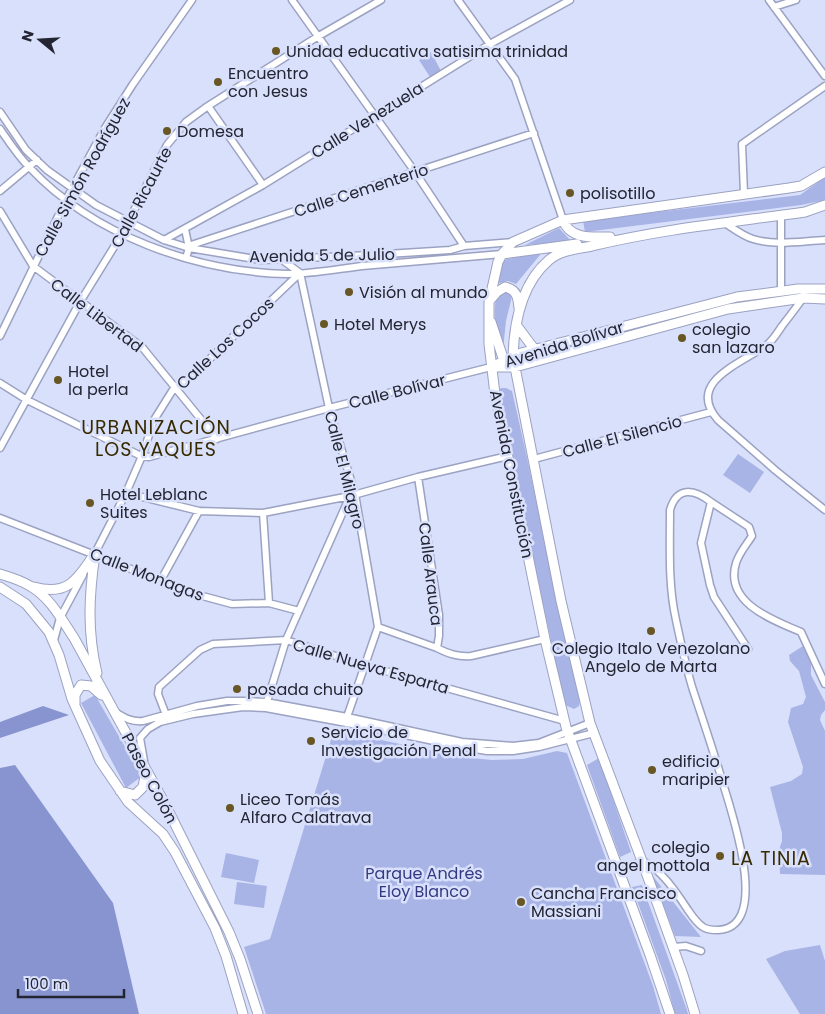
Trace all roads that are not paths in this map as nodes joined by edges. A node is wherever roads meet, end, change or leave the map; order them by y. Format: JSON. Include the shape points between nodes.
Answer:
{"nodes":[{"id":1,"x":192,"y":0,"type":"edge"},
{"id":2,"x":292,"y":0,"type":"edge"},
{"id":3,"x":381,"y":0,"type":"edge"},
{"id":4,"x":458,"y":0,"type":"edge"},
{"id":5,"x":570,"y":0,"type":"edge"},
{"id":6,"x":769,"y":0,"type":"edge"},
{"id":7,"x":796,"y":0,"type":"edge"},
{"id":8,"x":774,"y":7,"type":"junction"},
{"id":9,"x":317,"y":37,"type":"junction"},
{"id":10,"x":490,"y":44,"type":"junction"},
{"id":11,"x":825,"y":76,"type":"edge"},
{"id":12,"x":825,"y":86,"type":"edge"},
{"id":13,"x":208,"y":106,"type":"junction"},
{"id":14,"x":0,"y":112,"type":"edge"},
{"id":15,"x":374,"y":115,"type":"junction"},
{"id":16,"x":0,"y":129,"type":"edge"},
{"id":17,"x":534,"y":132,"type":"junction"},
{"id":18,"x":37,"y":160,"type":"junction"},
{"id":19,"x":29,"y":168,"type":"junction"},
{"id":20,"x":415,"y":172,"type":"junction"},
{"id":21,"x":825,"y":172,"type":"edge"},
{"id":22,"x":264,"y":184,"type":"junction"},
{"id":23,"x":72,"y":188,"type":"junction"},
{"id":24,"x":0,"y":191,"type":"edge"},
{"id":25,"x":744,"y":194,"type":"junction"},
{"id":26,"x":66,"y":200,"type":"junction"},
{"id":27,"x":825,"y":205,"type":"edge"},
{"id":28,"x":0,"y":211,"type":"edge"},
{"id":29,"x":781,"y":215,"type":"junction"},
{"id":30,"x":563,"y":220,"type":"junction"},
{"id":31,"x":128,"y":222,"type":"junction"},
{"id":32,"x":725,"y":223,"type":"junction"},
{"id":33,"x":185,"y":229,"type":"junction"},
{"id":34,"x":122,"y":234,"type":"junction"},
{"id":35,"x":624,"y":238,"type":"junction"},
{"id":36,"x":164,"y":240,"type":"junction"},
{"id":37,"x":825,"y":240,"type":"edge"},
{"id":38,"x":513,"y":242,"type":"junction"},
{"id":39,"x":780,"y":242,"type":"junction"},
{"id":40,"x":464,"y":246,"type":"junction"},
{"id":41,"x":189,"y":247,"type":"junction"},
{"id":42,"x":502,"y":254,"type":"junction"},
{"id":43,"x":186,"y":258,"type":"junction"},
{"id":44,"x":281,"y":259,"type":"junction"},
{"id":45,"x":33,"y":266,"type":"junction"},
{"id":46,"x":300,"y":273,"type":"junction"},
{"id":47,"x":825,"y":289,"type":"edge"},
{"id":48,"x":781,"y":292,"type":"junction"},
{"id":49,"x":803,"y":298,"type":"junction"},
{"id":50,"x":825,"y":298,"type":"edge"},
{"id":51,"x":80,"y":302,"type":"junction"},
{"id":52,"x":489,"y":302,"type":"junction"},
{"id":53,"x":488,"y":314,"type":"junction"},
{"id":54,"x":517,"y":323,"type":"junction"},
{"id":55,"x":0,"y":336,"type":"edge"},
{"id":56,"x":535,"y":350,"type":"junction"},
{"id":57,"x":508,"y":359,"type":"junction"},
{"id":58,"x":491,"y":366,"type":"junction"},
{"id":59,"x":515,"y":367,"type":"junction"},
{"id":60,"x":0,"y":383,"type":"edge"},
{"id":61,"x":174,"y":388,"type":"junction"},
{"id":62,"x":27,"y":400,"type":"junction"},
{"id":63,"x":330,"y":408,"type":"junction"},
{"id":64,"x":711,"y":412,"type":"junction"},
{"id":65,"x":217,"y":439,"type":"junction"},
{"id":66,"x":0,"y":448,"type":"edge"},
{"id":67,"x":142,"y":456,"type":"junction"},
{"id":68,"x":508,"y":456,"type":"junction"},
{"id":69,"x":534,"y":459,"type":"junction"},
{"id":70,"x":418,"y":477,"type":"junction"},
{"id":71,"x":126,"y":493,"type":"junction"},
{"id":72,"x":353,"y":495,"type":"junction"},
{"id":73,"x":711,"y":502,"type":"junction"},
{"id":74,"x":825,"y":510,"type":"edge"},
{"id":75,"x":199,"y":511,"type":"junction"},
{"id":76,"x":262,"y":512,"type":"junction"},
{"id":77,"x":0,"y":518,"type":"edge"},
{"id":78,"x":95,"y":554,"type":"junction"},
{"id":79,"x":0,"y":574,"type":"edge"},
{"id":80,"x":161,"y":580,"type":"junction"},
{"id":81,"x":31,"y":586,"type":"junction"},
{"id":82,"x":0,"y":587,"type":"edge"},
{"id":83,"x":269,"y":603,"type":"junction"},
{"id":84,"x":299,"y":611,"type":"junction"},
{"id":85,"x":60,"y":618,"type":"junction"},
{"id":86,"x":378,"y":627,"type":"junction"},
{"id":87,"x":545,"y":639,"type":"junction"},
{"id":88,"x":54,"y":640,"type":"junction"},
{"id":89,"x":286,"y":640,"type":"junction"},
{"id":90,"x":436,"y":648,"type":"junction"},
{"id":91,"x":748,"y":649,"type":"dead end"},
{"id":92,"x":364,"y":665,"type":"junction"},
{"id":93,"x":825,"y":684,"type":"edge"},
{"id":94,"x":100,"y":686,"type":"junction"},
{"id":95,"x":266,"y":705,"type":"junction"},
{"id":96,"x":75,"y":706,"type":"junction"},
{"id":97,"x":112,"y":709,"type":"junction"},
{"id":98,"x":166,"y":715,"type":"junction"},
{"id":99,"x":346,"y":720,"type":"junction"},
{"id":100,"x":565,"y":721,"type":"junction"},
{"id":101,"x":592,"y":728,"type":"junction"},
{"id":102,"x":569,"y":736,"type":"junction"},
{"id":103,"x":146,"y":770,"type":"junction"},
{"id":104,"x":120,"y":791,"type":"junction"},
{"id":105,"x":642,"y":861,"type":"junction"},
{"id":106,"x":619,"y":872,"type":"junction"},
{"id":107,"x":673,"y":947,"type":"junction"},
{"id":108,"x":701,"y":951,"type":"dead end"},
{"id":109,"x":243,"y":1014,"type":"edge"},
{"id":110,"x":258,"y":1014,"type":"edge"},
{"id":111,"x":670,"y":1014,"type":"edge"},
{"id":112,"x":695,"y":1014,"type":"edge"}],
"edges":[{"from":1,"to":23,"type":"street","name":"Calle Simón Rodríguez","via":[[133,84]]},
{"from":2,"to":9,"type":"street"},
{"from":3,"to":9,"type":"street","name":"Calle Ricaurte"},
{"from":4,"to":10,"type":"street"},
{"from":5,"to":10,"type":"street","name":"Calle Venezuela"},
{"from":6,"to":8,"type":"street"},
{"from":7,"to":8,"type":"street"},
{"from":8,"to":11,"type":"street"},
{"from":9,"to":13,"type":"street","name":"Calle Ricaurte"},
{"from":9,"to":15,"type":"street"},
{"from":10,"to":15,"type":"street","name":"Calle Venezuela"},
{"from":10,"to":17,"type":"street","via":[[514,79]]},
{"from":12,"to":25,"type":"street","via":[[742,144]]},
{"from":13,"to":22,"type":"street"},
{"from":13,"to":31,"type":"street","name":"Calle Ricaurte","via":[[186,122],[167,145]]},
{"from":14,"to":18,"type":"street","name":"Avenida 5 de Julio","via":[[26,150]]},
{"from":15,"to":20,"type":"street"},
{"from":15,"to":22,"type":"street","name":"Calle Venezuela"},
{"from":16,"to":19,"type":"street","name":"Avenida 5 de Julio"},
{"from":17,"to":20,"type":"street","name":"Calle Cementerio"},
{"from":17,"to":30,"type":"street"},
{"from":18,"to":19,"type":"street"},
{"from":18,"to":23,"type":"street","name":"Avenida 5 de Julio"},
{"from":19,"to":24,"type":"street"},
{"from":19,"to":26,"type":"street","name":"Avenida 5 de Julio"},
{"from":20,"to":40,"type":"street"},
{"from":20,"to":41,"type":"street","name":"Calle Cementerio"},
{"from":21,"to":25,"type":"main road","name":"Avenida Constitución","via":[[801,186]]},
{"from":22,"to":33,"type":"street","name":"Calle Venezuela"},
{"from":23,"to":26,"type":"street","name":"Calle Simón Rodríguez"},
{"from":23,"to":31,"type":"street","name":"Avenida 5 de Julio"},
{"from":25,"to":30,"type":"main road","name":"Avenida Constitución"},
{"from":26,"to":34,"type":"street","name":"Avenida 5 de Julio"},
{"from":26,"to":45,"type":"street","name":"Calle Simón Rodríguez"},
{"from":27,"to":29,"type":"main road","name":"Avenida Constitución"},
{"from":28,"to":45,"type":"street","name":"Calle Libertad"},
{"from":29,"to":32,"type":"main road","name":"Avenida Constitución"},
{"from":29,"to":39,"type":"street"},
{"from":30,"to":35,"type":"main road","via":[[578,236]]},
{"from":30,"to":38,"type":"main road","name":"Avenida Constitución"},
{"from":31,"to":34,"type":"street","name":"Calle Ricaurte"},
{"from":31,"to":36,"type":"street","name":"Avenida 5 de Julio"},
{"from":32,"to":35,"type":"main road","name":"Avenida Constitución"},
{"from":32,"to":39,"type":"street","via":[[755,240]]},
{"from":33,"to":36,"type":"street","name":"Calle Venezuela"},
{"from":33,"to":41,"type":"street"},
{"from":34,"to":43,"type":"street","name":"Avenida 5 de Julio"},
{"from":34,"to":51,"type":"street","name":"Calle Ricaurte"},
{"from":35,"to":42,"type":"main road"},
{"from":35,"to":54,"type":"main road","name":"Avenida Constitución","via":[[559,253],[550,260],[528,287]]},
{"from":36,"to":41,"type":"street","name":"Avenida 5 de Julio"},
{"from":37,"to":39,"type":"street"},
{"from":38,"to":40,"type":"street","name":"Avenida 5 de Julio"},
{"from":38,"to":42,"type":"main road","name":"Avenida Constitución"},
{"from":39,"to":48,"type":"street"},
{"from":40,"to":44,"type":"street","name":"Avenida 5 de Julio","via":[[450,250]]},
{"from":41,"to":43,"type":"street"},
{"from":41,"to":44,"type":"street","name":"Avenida 5 de Julio","via":[[261,260]]},
{"from":42,"to":46,"type":"street","name":"Avenida 5 de Julio"},
{"from":42,"to":52,"type":"main road","name":"Avenida Constitución"},
{"from":43,"to":46,"type":"street","name":"Avenida 5 de Julio","via":[[236,270]]},
{"from":44,"to":46,"type":"street"},
{"from":45,"to":51,"type":"street","name":"Calle Libertad"},
{"from":45,"to":55,"type":"street","name":"Calle Simón Rodríguez"},
{"from":46,"to":61,"type":"street","name":"Calle Los Cocos","via":[[197,371]]},
{"from":46,"to":63,"type":"street","name":"Calle El Milagro"},
{"from":47,"to":48,"type":"main road","name":"Avenida Bolívar"},
{"from":48,"to":56,"type":"main road","name":"Avenida Bolívar","via":[[737,297]]},
{"from":49,"to":50,"type":"main road","name":"Avenida Bolívar"},
{"from":49,"to":59,"type":"main road","name":"Avenida Bolívar","via":[[728,309]]},
{"from":49,"to":64,"type":"street","via":[[769,343],[713,380],[708,391]]},
{"from":51,"to":61,"type":"street","name":"Calle Libertad","via":[[142,347]]},
{"from":51,"to":62,"type":"street","name":"Calle Ricaurte"},
{"from":52,"to":53,"type":"main road","name":"Avenida Constitución"},
{"from":52,"to":54,"type":"main road","via":[[502,288],[512,288],[518,297]]},
{"from":53,"to":57,"type":"main road"},
{"from":53,"to":58,"type":"main road","name":"Avenida Constitución"},
{"from":54,"to":56,"type":"main road"},
{"from":54,"to":57,"type":"main road","name":"Avenida Constitución"},
{"from":56,"to":57,"type":"main road","name":"Avenida Bolívar"},
{"from":57,"to":58,"type":"main road","name":"Avenida Bolívar"},
{"from":57,"to":59,"type":"main road","name":"Avenida Constitución"},
{"from":58,"to":59,"type":"main road","name":"Avenida Bolívar"},
{"from":58,"to":63,"type":"street","name":"Calle Bolívar"},
{"from":58,"to":68,"type":"main road","name":"Avenida Constitución"},
{"from":59,"to":69,"type":"main road","name":"Avenida Constitución"},
{"from":60,"to":62,"type":"street"},
{"from":61,"to":65,"type":"street","name":"Calle Libertad"},
{"from":61,"to":67,"type":"street","name":"Calle Los Cocos","via":[[154,420]]},
{"from":62,"to":66,"type":"street","name":"Calle Ricaurte"},
{"from":62,"to":67,"type":"street"},
{"from":63,"to":65,"type":"street","name":"Calle Bolívar"},
{"from":63,"to":72,"type":"street","name":"Calle El Milagro"},
{"from":64,"to":69,"type":"street","name":"Calle El Silencio"},
{"from":64,"to":74,"type":"street"},
{"from":65,"to":67,"type":"street","name":"Calle Bolívar","via":[[150,458]]},
{"from":67,"to":71,"type":"street","name":"Calle Los Cocos"},
{"from":68,"to":70,"type":"street"},
{"from":68,"to":87,"type":"main road","name":"Avenida Constitución"},
{"from":69,"to":101,"type":"main road","name":"Avenida Constitución","via":[[561,601]]},
{"from":70,"to":72,"type":"street"},
{"from":70,"to":90,"type":"street","name":"Calle Arauca","via":[[439,615]]},
{"from":71,"to":75,"type":"street"},
{"from":71,"to":78,"type":"street","name":"Calle Los Cocos"},
{"from":72,"to":76,"type":"street"},
{"from":72,"to":84,"type":"street"},
{"from":72,"to":86,"type":"street","name":"Calle El Milagro"},
{"from":73,"to":91,"type":"street","via":[[701,542],[710,585],[714,597]]},
{"from":73,"to":93,"type":"street","via":[[752,531],[736,562],[737,588],[760,613],[801,632]]},
{"from":73,"to":105,"type":"street","via":[[689,491],[672,502],[671,583],[675,618],[692,687],[742,849],[746,886],[741,914],[728,928],[703,928],[674,890],[650,864]]},
{"from":75,"to":76,"type":"street"},
{"from":75,"to":80,"type":"street"},
{"from":76,"to":83,"type":"street"},
{"from":77,"to":78,"type":"street","name":"Calle Monagas"},
{"from":78,"to":80,"type":"street","name":"Calle Monagas"},
{"from":78,"to":81,"type":"main road","via":[[83,572],[67,586],[53,590]]},
{"from":78,"to":85,"type":"street","name":"Calle Los Cocos"},
{"from":78,"to":94,"type":"main road","via":[[89,617],[91,647]]},
{"from":79,"to":81,"type":"main road","name":"Paseo Colón"},
{"from":80,"to":83,"type":"street","name":"Calle Monagas","via":[[224,603]]},
{"from":81,"to":85,"type":"main road","name":"Paseo Colón"},
{"from":82,"to":88,"type":"main road","name":"Paseo Colón","via":[[26,604]]},
{"from":83,"to":84,"type":"street","name":"Calle Monagas"},
{"from":84,"to":89,"type":"street"},
{"from":85,"to":88,"type":"street","name":"Calle Los Cocos"},
{"from":85,"to":94,"type":"main road","name":"Paseo Colón"},
{"from":86,"to":90,"type":"street"},
{"from":86,"to":92,"type":"street"},
{"from":87,"to":90,"type":"street","name":"Calle Arauca","via":[[471,656],[448,654]]},
{"from":87,"to":100,"type":"main road","name":"Avenida Constitución"},
{"from":88,"to":96,"type":"main road","name":"Paseo Colón"},
{"from":89,"to":92,"type":"street","name":"Calle Nueva Esparta"},
{"from":89,"to":95,"type":"street"},
{"from":89,"to":98,"type":"street","name":"Calle Nueva Esparta","via":[[212,644],[200,650],[160,687],[158,694]]},
{"from":92,"to":99,"type":"street"},
{"from":92,"to":100,"type":"street","name":"Calle Nueva Esparta"},
{"from":94,"to":97,"type":"main road","name":"Paseo Colón"},
{"from":95,"to":98,"type":"street","via":[[227,701]]},
{"from":95,"to":99,"type":"street"},
{"from":95,"to":103,"type":"street","via":[[226,708],[160,722],[140,738]]},
{"from":96,"to":97,"type":"main road","via":[[75,695],[81,686],[86,685],[96,690]]},
{"from":96,"to":104,"type":"main road","name":"Paseo Colón","via":[[100,761]]},
{"from":97,"to":98,"type":"street","via":[[125,719],[136,722]]},
{"from":97,"to":103,"type":"main road","name":"Paseo Colón"},
{"from":99,"to":102,"type":"street","via":[[422,737],[513,746]]},
{"from":100,"to":102,"type":"main road","name":"Avenida Constitución"},
{"from":101,"to":102,"type":"street"},
{"from":101,"to":105,"type":"main road","name":"Avenida Constitución"},
{"from":102,"to":106,"type":"main road","name":"Avenida Constitución"},
{"from":103,"to":104,"type":"main road","via":[[143,787],[135,795]]},
{"from":103,"to":110,"type":"main road","name":"Paseo Colón","via":[[228,932]]},
{"from":104,"to":109,"type":"main road","name":"Paseo Colón","via":[[163,834],[179,859],[215,928]]},
{"from":105,"to":106,"type":"street"},
{"from":105,"to":107,"type":"main road","name":"Avenida Constitución"},
{"from":106,"to":111,"type":"main road","name":"Avenida Constitución"},
{"from":107,"to":108,"type":"street","via":[[686,946]]},
{"from":107,"to":112,"type":"main road","name":"Avenida Constitución"}]}
